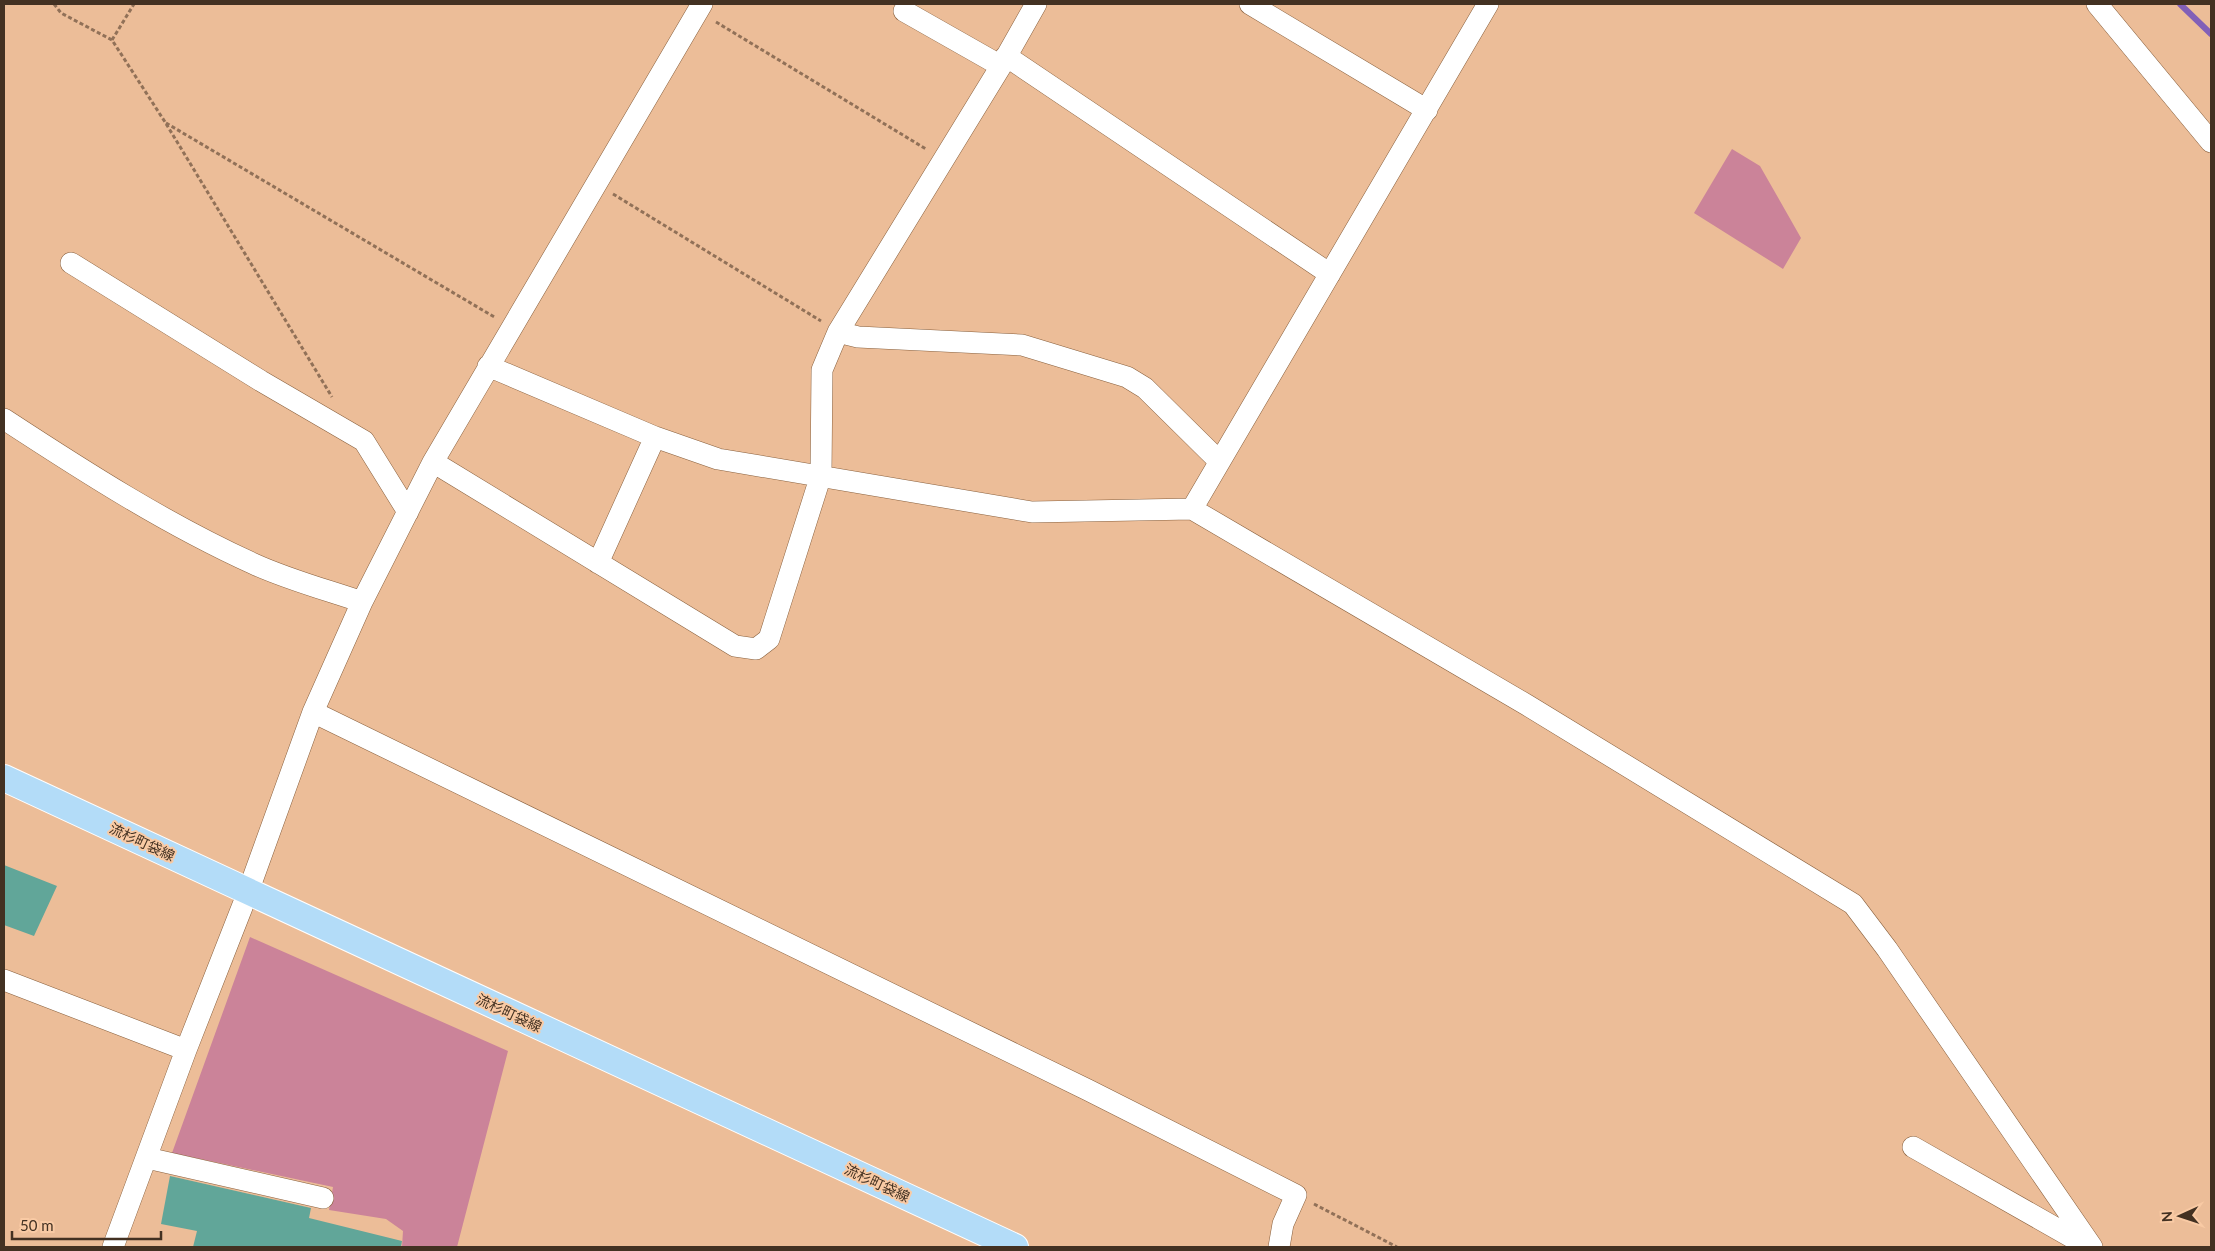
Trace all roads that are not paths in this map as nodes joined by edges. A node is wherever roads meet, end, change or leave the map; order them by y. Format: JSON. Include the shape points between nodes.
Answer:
{"nodes":[{"id":1,"x":1036,"y":4,"type":"edge"},
{"id":2,"x":1250,"y":4,"type":"edge"},
{"id":3,"x":1488,"y":4,"type":"edge"},
{"id":4,"x":2097,"y":4,"type":"edge"},
{"id":5,"x":700,"y":7,"type":"edge"},
{"id":6,"x":904,"y":11,"type":"dead end"},
{"id":7,"x":1003,"y":61,"type":"junction"},
{"id":8,"x":1427,"y":110,"type":"junction"},
{"id":9,"x":2211,"y":142,"type":"edge"},
{"id":10,"x":70,"y":263,"type":"dead end"},
{"id":11,"x":1330,"y":274,"type":"junction"},
{"id":12,"x":838,"y":332,"type":"junction"},
{"id":13,"x":488,"y":366,"type":"junction"},
{"id":14,"x":4,"y":419,"type":"edge"},
{"id":15,"x":656,"y":437,"type":"junction"},
{"id":16,"x":1219,"y":461,"type":"junction"},
{"id":17,"x":433,"y":462,"type":"junction"},
{"id":18,"x":821,"y":475,"type":"junction"},
{"id":19,"x":1192,"y":509,"type":"junction"},
{"id":20,"x":408,"y":512,"type":"junction"},
{"id":21,"x":598,"y":563,"type":"junction"},
{"id":22,"x":362,"y":602,"type":"junction"},
{"id":23,"x":313,"y":712,"type":"junction"},
{"id":24,"x":4,"y":778,"type":"edge"},
{"id":25,"x":248,"y":892,"type":"junction"},
{"id":26,"x":4,"y":980,"type":"edge"},
{"id":27,"x":186,"y":1050,"type":"junction"},
{"id":28,"x":1913,"y":1147,"type":"dead end"},
{"id":29,"x":147,"y":1158,"type":"junction"},
{"id":30,"x":323,"y":1198,"type":"dead end"},
{"id":31,"x":113,"y":1247,"type":"edge"},
{"id":32,"x":1015,"y":1247,"type":"edge"},
{"id":33,"x":1279,"y":1247,"type":"edge"},
{"id":34,"x":2091,"y":1247,"type":"edge"}],
"edges":[{"from":1,"to":7,"type":"street"},
{"from":2,"to":8,"type":"street"},
{"from":3,"to":8,"type":"street"},
{"from":4,"to":9,"type":"street"},
{"from":5,"to":13,"type":"street"},
{"from":6,"to":7,"type":"street"},
{"from":7,"to":11,"type":"street"},
{"from":7,"to":12,"type":"street"},
{"from":8,"to":11,"type":"street"},
{"from":10,"to":20,"type":"street","via":[[364,441]]},
{"from":11,"to":16,"type":"street"},
{"from":12,"to":16,"type":"street","via":[[858,337],[1022,345],[1127,377],[1145,388]]},
{"from":12,"to":18,"type":"street","via":[[822,370]]},
{"from":13,"to":15,"type":"street"},
{"from":13,"to":17,"type":"street"},
{"from":14,"to":22,"type":"street","via":[[176,526],[256,565]]},
{"from":15,"to":18,"type":"street","via":[[718,459]]},
{"from":15,"to":21,"type":"street"},
{"from":16,"to":19,"type":"street"},
{"from":17,"to":20,"type":"street"},
{"from":17,"to":21,"type":"street"},
{"from":18,"to":19,"type":"street","via":[[1032,512]]},
{"from":18,"to":21,"type":"street","via":[[768,639],[756,649],[735,646]]},
{"from":19,"to":34,"type":"street","via":[[1526,705],[1853,904]]},
{"from":20,"to":22,"type":"street"},
{"from":22,"to":23,"type":"street"},
{"from":23,"to":25,"type":"street"},
{"from":23,"to":33,"type":"street","via":[[1080,1085],[1296,1195],[1283,1224]]},
{"from":24,"to":25,"type":"main road","name":"流杉町袋線"},
{"from":25,"to":27,"type":"street"},
{"from":25,"to":32,"type":"main road","name":"流杉町袋線"},
{"from":26,"to":27,"type":"street"},
{"from":27,"to":29,"type":"street"},
{"from":28,"to":34,"type":"street"},
{"from":29,"to":30,"type":"street"},
{"from":29,"to":31,"type":"street"}]}
